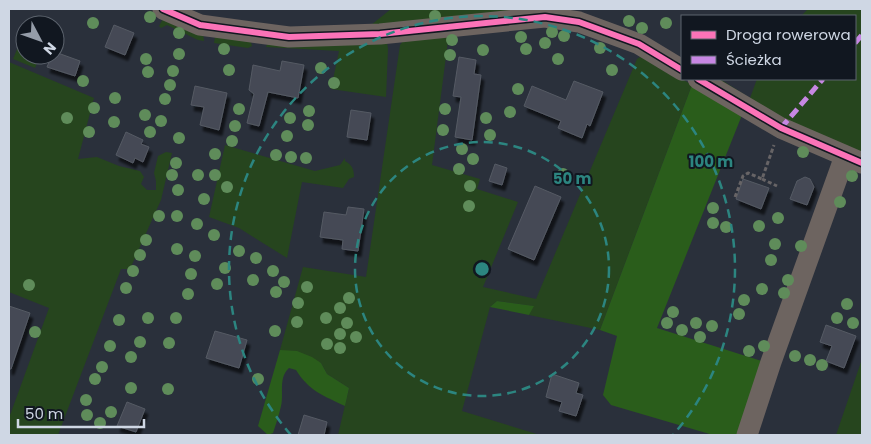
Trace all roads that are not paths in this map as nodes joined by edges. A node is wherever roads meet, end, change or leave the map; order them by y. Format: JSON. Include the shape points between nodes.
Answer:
{"nodes":[{"id":1,"x":163,"y":9,"type":"edge"},
{"id":2,"x":549,"y":13,"type":"edge"},
{"id":3,"x":681,"y":69,"type":"edge"},
{"id":4,"x":700,"y":80,"type":"edge"},
{"id":5,"x":854,"y":159,"type":"edge"},
{"id":6,"x":747,"y":435,"type":"edge"}],
"edges":[{"from":1,"to":2,"type":"street","via":[[200,25],[289,37],[380,34]]},
{"from":2,"to":3,"type":"street","via":[[639,44]]},
{"from":4,"to":5,"type":"street","via":[[781,128]]},
{"from":5,"to":6,"type":"street","via":[[771,362]]}]}
